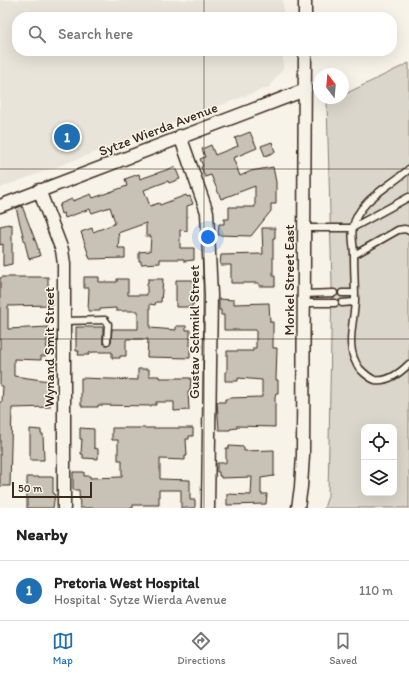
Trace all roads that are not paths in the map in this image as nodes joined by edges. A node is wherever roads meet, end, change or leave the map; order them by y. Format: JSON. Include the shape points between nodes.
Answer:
{"nodes":[{"id":1,"x":305,"y":0,"type":"edge"},
{"id":2,"x":305,"y":12,"type":"edge"},
{"id":3,"x":305,"y":56,"type":"edge"},
{"id":4,"x":305,"y":90,"type":"junction"},
{"id":5,"x":180,"y":136,"type":"junction"},
{"id":6,"x":409,"y":169,"type":"edge"},
{"id":7,"x":39,"y":190,"type":"junction"},
{"id":8,"x":409,"y":197,"type":"edge"},
{"id":9,"x":0,"y":206,"type":"edge"},
{"id":10,"x":305,"y":228,"type":"junction"},
{"id":11,"x":352,"y":228,"type":"junction"},
{"id":12,"x":409,"y":231,"type":"edge"},
{"id":13,"x":354,"y":255,"type":"junction"},
{"id":14,"x":334,"y":293,"type":"dead end"},
{"id":15,"x":342,"y":293,"type":"dead end"},
{"id":16,"x":354,"y":293,"type":"junction"},
{"id":17,"x":304,"y":298,"type":"junction"},
{"id":18,"x":354,"y":302,"type":"junction"},
{"id":19,"x":64,"y":321,"type":"junction"},
{"id":20,"x":107,"y":341,"type":"dead end"},
{"id":21,"x":409,"y":364,"type":"edge"},
{"id":22,"x":64,"y":508,"type":"edge"},
{"id":23,"x":208,"y":508,"type":"edge"},
{"id":24,"x":298,"y":508,"type":"edge"}],
"edges":[{"from":1,"to":2,"type":"street"},
{"from":3,"to":4,"type":"street","name":"Morkel Street East"},
{"from":4,"to":5,"type":"street","name":"Sytze Wierda Avenue"},
{"from":4,"to":10,"type":"street","name":"Morkel Street East"},
{"from":5,"to":7,"type":"street","name":"Sytze Wierda Avenue"},
{"from":5,"to":23,"type":"street","name":"Gustav Schmikl Street","via":[[207,212],[211,295]]},
{"from":6,"to":11,"type":"lane","via":[[363,206]]},
{"from":7,"to":9,"type":"street","name":"Sytze Wierda Avenue"},
{"from":7,"to":19,"type":"street","name":"Wynand Smit Street","via":[[63,256]]},
{"from":8,"to":11,"type":"lane"},
{"from":10,"to":11,"type":"lane"},
{"from":10,"to":17,"type":"street","name":"Morkel Street East"},
{"from":11,"to":13,"type":"lane"},
{"from":12,"to":13,"type":"lane","via":[[398,230]]},
{"from":13,"to":16,"type":"lane"},
{"from":14,"to":17,"type":"lane"},
{"from":15,"to":16,"type":"lane"},
{"from":16,"to":18,"type":"lane"},
{"from":17,"to":18,"type":"lane","via":[[338,303]]},
{"from":17,"to":24,"type":"street","name":"Morkel Street East","via":[[303,455]]},
{"from":18,"to":21,"type":"lane","via":[[350,343],[354,358],[363,373],[372,379],[382,381],[401,372]]},
{"from":19,"to":20,"type":"lane","via":[[105,320],[108,324]]},
{"from":19,"to":22,"type":"street","name":"Wynand Smit Street"}]}
